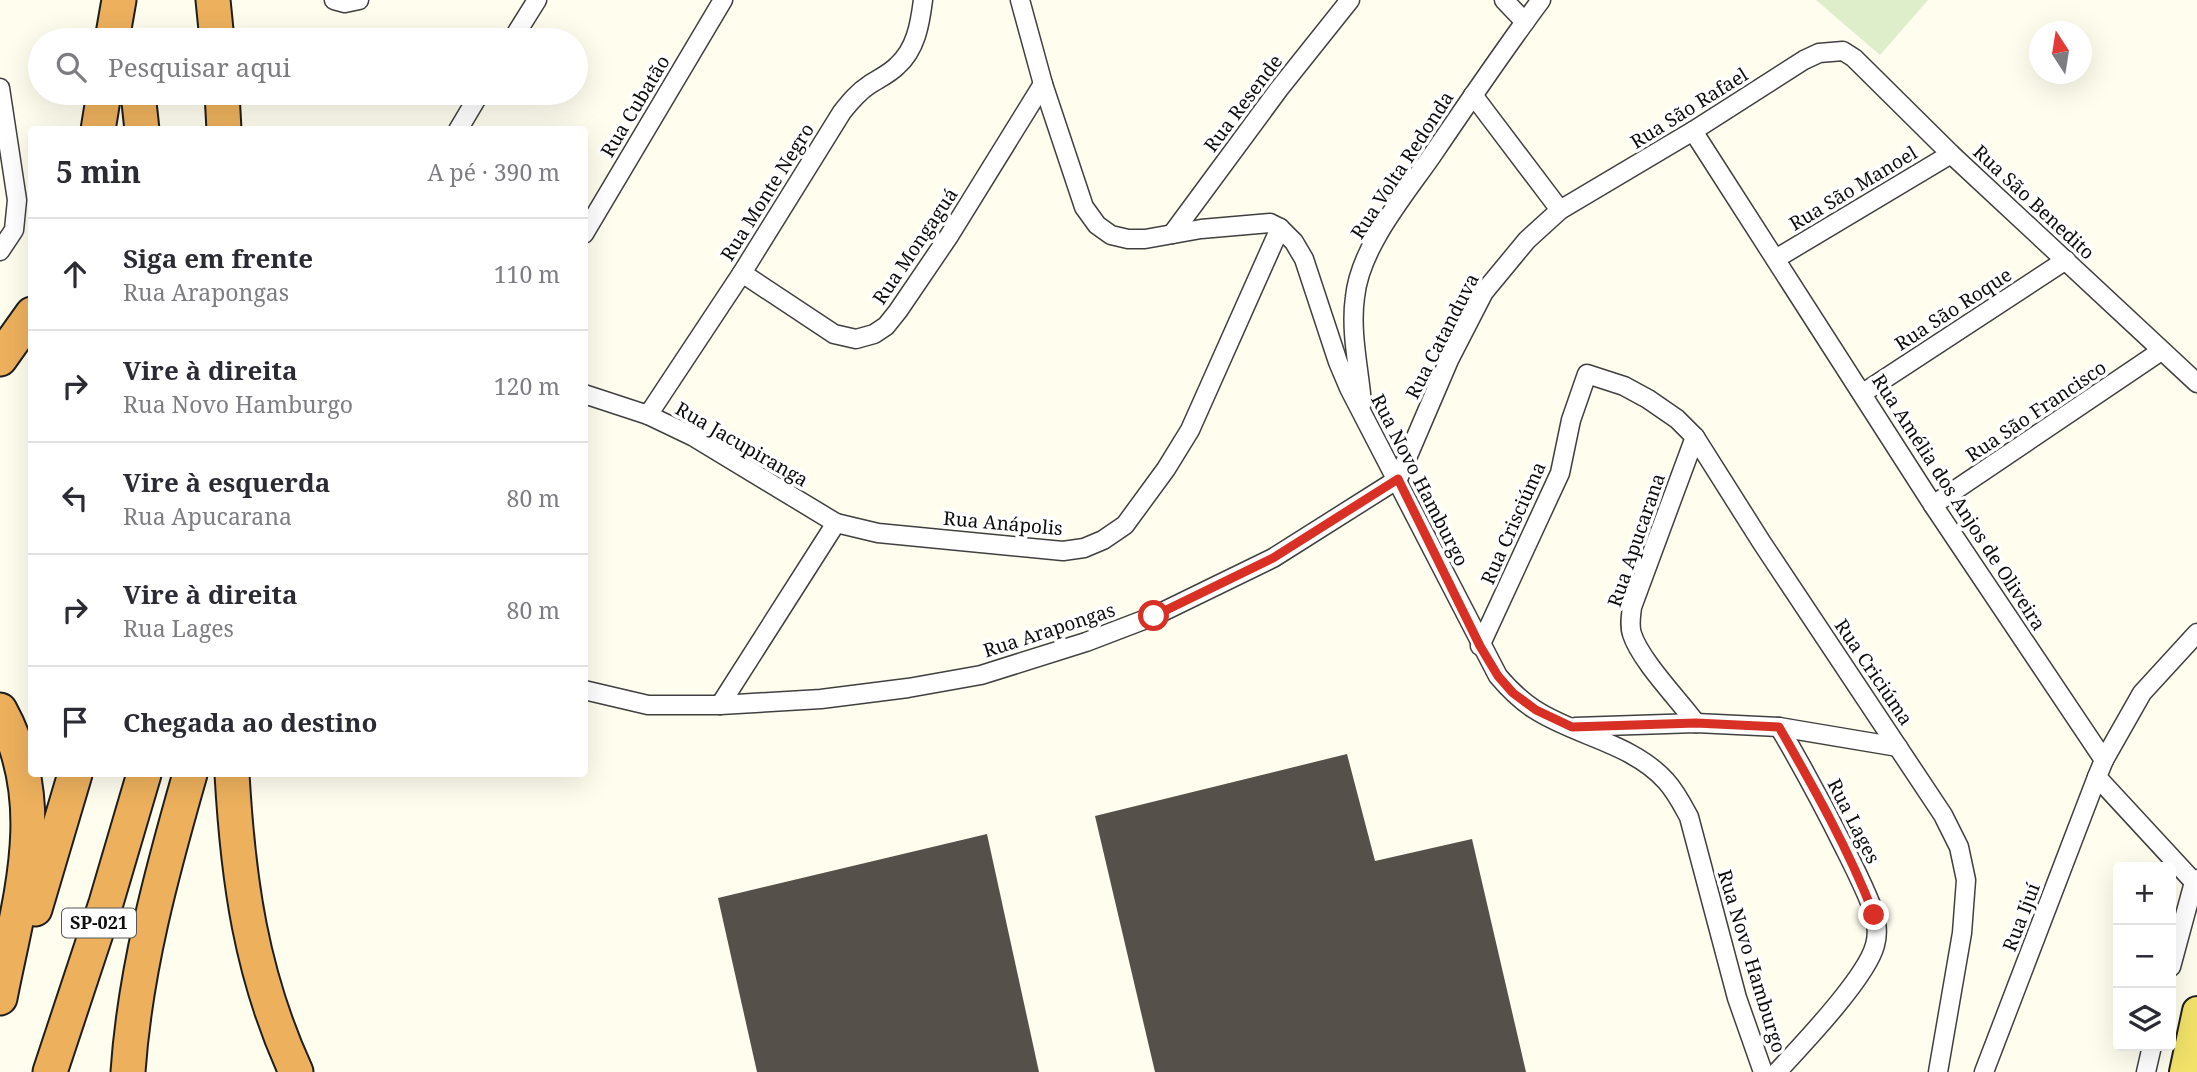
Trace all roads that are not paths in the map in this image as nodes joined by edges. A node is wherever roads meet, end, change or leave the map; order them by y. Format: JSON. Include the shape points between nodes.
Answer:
{"nodes":[{"id":1,"x":119,"y":0,"type":"edge"},
{"id":2,"x":128,"y":0,"type":"edge"},
{"id":3,"x":213,"y":0,"type":"edge"},
{"id":4,"x":334,"y":0,"type":"edge"},
{"id":5,"x":359,"y":0,"type":"edge"},
{"id":6,"x":537,"y":0,"type":"edge"},
{"id":7,"x":723,"y":0,"type":"edge"},
{"id":8,"x":923,"y":0,"type":"edge"},
{"id":9,"x":1020,"y":0,"type":"edge"},
{"id":10,"x":1350,"y":0,"type":"edge"},
{"id":11,"x":1504,"y":0,"type":"edge"},
{"id":12,"x":1541,"y":0,"type":"edge"},
{"id":13,"x":1525,"y":22,"type":"junction"},
{"id":14,"x":114,"y":28,"type":"edge"},
{"id":15,"x":131,"y":28,"type":"edge"},
{"id":16,"x":216,"y":28,"type":"edge"},
{"id":17,"x":520,"y":28,"type":"edge"},
{"id":18,"x":1843,"y":51,"type":"joint"},
{"id":19,"x":1043,"y":84,"type":"junction"},
{"id":20,"x":0,"y":88,"type":"edge"},
{"id":21,"x":1473,"y":95,"type":"junction"},
{"id":22,"x":102,"y":105,"type":"edge"},
{"id":23,"x":139,"y":105,"type":"edge"},
{"id":24,"x":223,"y":105,"type":"edge"},
{"id":25,"x":473,"y":105,"type":"edge"},
{"id":26,"x":99,"y":126,"type":"edge"},
{"id":27,"x":142,"y":126,"type":"edge"},
{"id":28,"x":224,"y":126,"type":"edge"},
{"id":29,"x":460,"y":126,"type":"edge"},
{"id":30,"x":1693,"y":131,"type":"junction"},
{"id":31,"x":1951,"y":154,"type":"junction"},
{"id":32,"x":1560,"y":210,"type":"junction"},
{"id":33,"x":588,"y":227,"type":"edge"},
{"id":34,"x":1280,"y":228,"type":"junction"},
{"id":35,"x":1172,"y":234,"type":"junction"},
{"id":36,"x":0,"y":251,"type":"edge"},
{"id":37,"x":1777,"y":258,"type":"junction"},
{"id":38,"x":2066,"y":260,"type":"junction"},
{"id":39,"x":742,"y":273,"type":"junction"},
{"id":40,"x":28,"y":320,"type":"edge"},
{"id":41,"x":2161,"y":351,"type":"junction"},
{"id":42,"x":0,"y":359,"type":"edge"},
{"id":43,"x":1587,"y":374,"type":"joint"},
{"id":44,"x":2197,"y":383,"type":"edge"},
{"id":45,"x":1863,"y":393,"type":"junction"},
{"id":46,"x":588,"y":395,"type":"edge"},
{"id":47,"x":1364,"y":414,"type":"junction"},
{"id":48,"x":648,"y":415,"type":"junction"},
{"id":49,"x":1695,"y":437,"type":"junction"},
{"id":50,"x":1398,"y":479,"type":"junction"},
{"id":51,"x":1933,"y":505,"type":"junction"},
{"id":52,"x":836,"y":523,"type":"junction"},
{"id":53,"x":2197,"y":633,"type":"edge"},
{"id":54,"x":1480,"y":646,"type":"junction"},
{"id":55,"x":588,"y":691,"type":"edge"},
{"id":56,"x":720,"y":705,"type":"junction"},
{"id":57,"x":0,"y":710,"type":"edge"},
{"id":58,"x":1696,"y":723,"type":"junction"},
{"id":59,"x":1572,"y":727,"type":"junction"},
{"id":60,"x":1779,"y":727,"type":"junction"},
{"id":61,"x":1898,"y":747,"type":"junction"},
{"id":62,"x":2104,"y":760,"type":"junction"},
{"id":63,"x":74,"y":777,"type":"edge"},
{"id":64,"x":143,"y":777,"type":"edge"},
{"id":65,"x":189,"y":777,"type":"edge"},
{"id":66,"x":232,"y":777,"type":"edge"},
{"id":67,"x":2097,"y":777,"type":"junction"},
{"id":68,"x":2196,"y":880,"type":"edge"},
{"id":69,"x":2176,"y":950,"type":"edge"},
{"id":70,"x":0,"y":998,"type":"edge"},
{"id":71,"x":2197,"y":1011,"type":"edge"},
{"id":72,"x":0,"y":1020,"type":"edge"},
{"id":73,"x":2151,"y":1051,"type":"edge"},
{"id":74,"x":50,"y":1072,"type":"edge"},
{"id":75,"x":128,"y":1072,"type":"edge"},
{"id":76,"x":296,"y":1072,"type":"edge"},
{"id":77,"x":1763,"y":1072,"type":"edge"},
{"id":78,"x":1777,"y":1072,"type":"edge"},
{"id":79,"x":1938,"y":1072,"type":"edge"},
{"id":80,"x":1984,"y":1072,"type":"edge"},
{"id":81,"x":2146,"y":1072,"type":"edge"},
{"id":82,"x":2184,"y":1072,"type":"edge"}],
"edges":[{"from":1,"to":14,"type":"highway"},
{"from":2,"to":15,"type":"highway"},
{"from":3,"to":16,"type":"highway"},
{"from":4,"to":5,"type":"street"},
{"from":6,"to":17,"type":"street"},
{"from":7,"to":33,"type":"street","name":"Rua Cubatão"},
{"from":8,"to":39,"type":"street","name":"Rua Monte Negro","via":[[908,54],[842,112]]},
{"from":9,"to":19,"type":"street"},
{"from":10,"to":35,"type":"street","name":"Rua Resende"},
{"from":11,"to":13,"type":"street"},
{"from":12,"to":13,"type":"street","name":"Rua Volta Redonda"},
{"from":13,"to":21,"type":"street","name":"Rua Volta Redonda"},
{"from":18,"to":30,"type":"street","name":"Rua São Rafael","via":[[1804,60]]},
{"from":18,"to":31,"type":"street","name":"Rua São Benedito"},
{"from":19,"to":35,"type":"street","via":[[1084,207],[1097,225],[1128,239]]},
{"from":19,"to":39,"type":"street","name":"Rua Mongaguá","via":[[949,236],[886,326],[874,334],[856,339],[834,334]]},
{"from":20,"to":36,"type":"street","via":[[17,200],[13,230]]},
{"from":21,"to":32,"type":"street"},
{"from":21,"to":47,"type":"street","name":"Rua Volta Redonda","via":[[1403,197],[1361,269],[1354,324]]},
{"from":22,"to":26,"type":"highway"},
{"from":23,"to":27,"type":"highway"},
{"from":24,"to":28,"type":"highway"},
{"from":25,"to":29,"type":"street"},
{"from":30,"to":32,"type":"street","name":"Rua São Rafael"},
{"from":30,"to":37,"type":"street","name":"Rua Amélia dos Anjos de Oliveira"},
{"from":31,"to":37,"type":"street","name":"Rua São Manoel"},
{"from":31,"to":38,"type":"street","name":"Rua São Benedito"},
{"from":32,"to":50,"type":"street","name":"Rua Catanduva","via":[[1527,240],[1484,292]]},
{"from":34,"to":35,"type":"street","via":[[1270,223],[1248,224]]},
{"from":34,"to":47,"type":"street","name":"Rua Novo Hamburgo","via":[[1304,259],[1338,362]]},
{"from":34,"to":52,"type":"street","name":"Rua Anápolis","via":[[1191,430],[1125,525],[1103,540],[1063,551],[878,533]]},
{"from":37,"to":45,"type":"street","name":"Rua Amélia dos Anjos de Oliveira"},
{"from":38,"to":41,"type":"street","name":"Rua São Benedito"},
{"from":38,"to":45,"type":"street","name":"Rua São Roque"},
{"from":39,"to":48,"type":"street","name":"Rua Monte Negro"},
{"from":40,"to":42,"type":"highway"},
{"from":41,"to":44,"type":"street","name":"Rua São Benedito"},
{"from":41,"to":51,"type":"street","name":"Rua São Francisco"},
{"from":43,"to":49,"type":"street","name":"Rua Criciúma","via":[[1648,399]]},
{"from":43,"to":54,"type":"street","name":"Rua Crisciúma","via":[[1560,473]]},
{"from":45,"to":51,"type":"street","name":"Rua Amélia dos Anjos de Oliveira"},
{"from":46,"to":48,"type":"street","name":"Rua Jacupiranga"},
{"from":47,"to":50,"type":"street","name":"Rua Novo Hamburgo"},
{"from":48,"to":52,"type":"street","name":"Rua Jacupiranga","via":[[694,437]]},
{"from":49,"to":58,"type":"street","name":"Rua Apucarana","via":[[1630,623],[1641,652]]},
{"from":49,"to":61,"type":"street","name":"Rua Criciúma"},
{"from":50,"to":54,"type":"street","name":"Rua Novo Hamburgo"},
{"from":50,"to":56,"type":"street","name":"Rua Arapongas","via":[[1273,558],[1154,616],[1086,642],[981,675],[908,688]]},
{"from":51,"to":62,"type":"street","name":"Rua Amélia dos Anjos de Oliveira"},
{"from":52,"to":56,"type":"street"},
{"from":53,"to":62,"type":"street","via":[[2143,693]]},
{"from":54,"to":59,"type":"street","name":"Rua Novo Hamburgo","via":[[1513,693]]},
{"from":55,"to":56,"type":"street","name":"Rua Arapongas","via":[[648,705]]},
{"from":57,"to":70,"type":"highway","via":[[24,767],[29,830]]},
{"from":58,"to":59,"type":"street"},
{"from":58,"to":60,"type":"street"},
{"from":59,"to":77,"type":"street","name":"Rua Novo Hamburgo","via":[[1649,766],[1679,798],[1689,817],[1737,998]]},
{"from":60,"to":61,"type":"street"},
{"from":60,"to":78,"type":"street","name":"Rua Lages","via":[[1862,883],[1877,933],[1874,948],[1856,978]]},
{"from":61,"to":79,"type":"street","name":"Rua Criciúma","via":[[1943,815],[1959,847],[1966,880],[1962,933]]},
{"from":62,"to":67,"type":"street"},
{"from":63,"to":72,"type":"highway","number":"SP-021"},
{"from":64,"to":74,"type":"highway","number":"SP-021"},
{"from":65,"to":75,"type":"highway","via":[[143,962]]},
{"from":66,"to":76,"type":"highway","via":[[248,925],[263,989]]},
{"from":67,"to":68,"type":"street"},
{"from":67,"to":80,"type":"street","name":"Rua Ijuí"},
{"from":68,"to":69,"type":"street"},
{"from":71,"to":82,"type":"main road"},
{"from":73,"to":81,"type":"street"}]}
